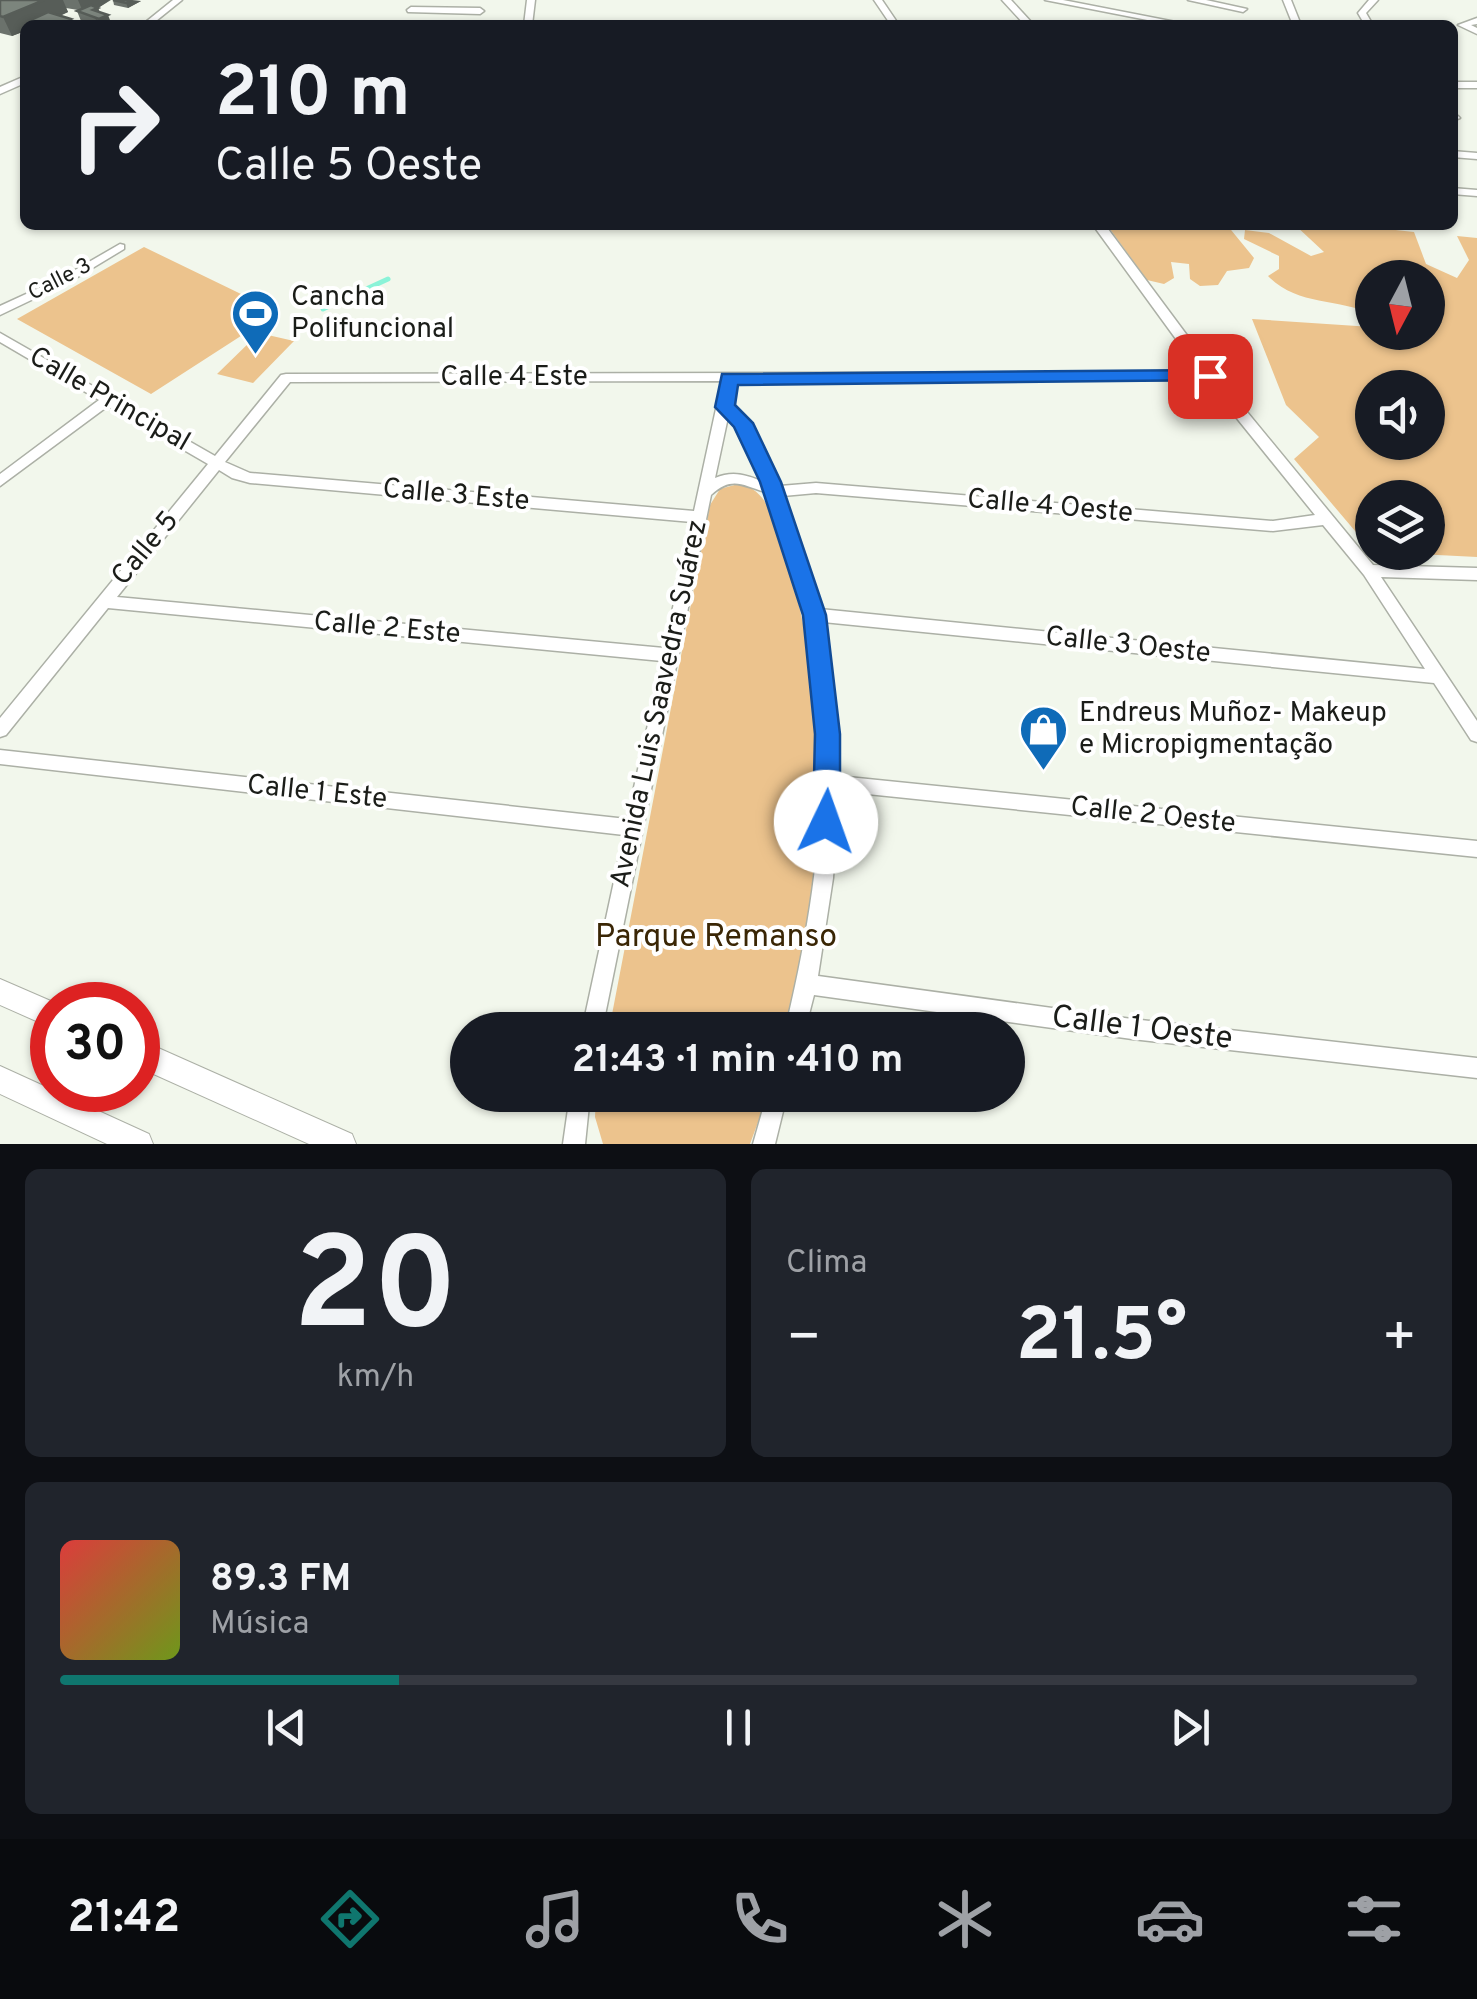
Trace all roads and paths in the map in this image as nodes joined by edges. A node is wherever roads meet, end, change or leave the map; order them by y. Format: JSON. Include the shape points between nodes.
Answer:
{"nodes":[{"id":1,"x":178,"y":0,"type":"edge"},
{"id":2,"x":1006,"y":0,"type":"edge"},
{"id":3,"x":1048,"y":0,"type":"edge"},
{"id":4,"x":1192,"y":0,"type":"edge"},
{"id":5,"x":1374,"y":0,"type":"edge"},
{"id":6,"x":413,"y":5,"type":"edge"},
{"id":7,"x":1244,"y":9,"type":"dead end"},
{"id":8,"x":480,"y":12,"type":"dead end"},
{"id":9,"x":152,"y":20,"type":"edge"},
{"id":10,"x":1025,"y":20,"type":"edge"},
{"id":11,"x":1158,"y":20,"type":"edge"},
{"id":12,"x":1366,"y":20,"type":"edge"},
{"id":13,"x":1477,"y":21,"type":"edge"},
{"id":14,"x":1477,"y":31,"type":"edge"},
{"id":15,"x":1102,"y":230,"type":"edge"},
{"id":16,"x":120,"y":247,"type":"dead end"},
{"id":17,"x":0,"y":311,"type":"edge"},
{"id":18,"x":0,"y":336,"type":"edge"},
{"id":19,"x":1210,"y":376,"type":"junction"},
{"id":20,"x":298,"y":377,"type":"joint"},
{"id":21,"x":729,"y":378,"type":"junction"},
{"id":22,"x":109,"y":399,"type":"junction"},
{"id":23,"x":725,"y":407,"type":"junction"},
{"id":24,"x":218,"y":463,"type":"junction"},
{"id":25,"x":0,"y":480,"type":"edge"},
{"id":26,"x":774,"y":490,"type":"junction"},
{"id":27,"x":704,"y":495,"type":"junction"},
{"id":28,"x":698,"y":516,"type":"junction"},
{"id":29,"x":1326,"y":519,"type":"junction"},
{"id":30,"x":1369,"y":571,"type":"junction"},
{"id":31,"x":1477,"y":574,"type":"edge"},
{"id":32,"x":102,"y":602,"type":"junction"},
{"id":33,"x":814,"y":615,"type":"junction"},
{"id":34,"x":671,"y":656,"type":"junction"},
{"id":35,"x":1441,"y":677,"type":"junction"},
{"id":36,"x":0,"y":730,"type":"edge"},
{"id":37,"x":1477,"y":735,"type":"edge"},
{"id":38,"x":0,"y":757,"type":"edge"},
{"id":39,"x":830,"y":783,"type":"junction"},
{"id":40,"x":634,"y":828,"type":"junction"},
{"id":41,"x":1477,"y":849,"type":"edge"},
{"id":42,"x":808,"y":984,"type":"junction"},
{"id":43,"x":0,"y":992,"type":"edge"},
{"id":44,"x":30,"y":1005,"type":"edge"},
{"id":45,"x":596,"y":1012,"type":"edge"},
{"id":46,"x":800,"y":1012,"type":"edge"},
{"id":47,"x":160,"y":1063,"type":"edge"},
{"id":48,"x":1477,"y":1068,"type":"edge"},
{"id":49,"x":0,"y":1080,"type":"edge"},
{"id":50,"x":577,"y":1112,"type":"edge"},
{"id":51,"x":580,"y":1112,"type":"edge"},
{"id":52,"x":772,"y":1112,"type":"edge"},
{"id":53,"x":140,"y":1144,"type":"edge"},
{"id":54,"x":342,"y":1144,"type":"edge"},
{"id":55,"x":574,"y":1144,"type":"edge"},
{"id":56,"x":588,"y":1144,"type":"edge"},
{"id":57,"x":764,"y":1144,"type":"edge"}],
"edges":[{"from":1,"to":9,"type":"street"},
{"from":2,"to":10,"type":"street"},
{"from":3,"to":11,"type":"street"},
{"from":4,"to":7,"type":"street"},
{"from":5,"to":12,"type":"street","via":[[1362,13]]},
{"from":6,"to":8,"type":"street"},
{"from":13,"to":14,"type":"street","via":[[1462,25]]},
{"from":15,"to":19,"type":"street"},
{"from":16,"to":17,"type":"street","name":"Calle 3"},
{"from":18,"to":22,"type":"street","name":"Calle Principal"},
{"from":19,"to":21,"type":"street","name":"Calle 4 Este"},
{"from":19,"to":29,"type":"street"},
{"from":20,"to":21,"type":"street","name":"Calle 4 Este"},
{"from":20,"to":24,"type":"street","name":"Calle 5","via":[[280,382]]},
{"from":21,"to":23,"type":"street","name":"Avenida Luis Saavedra Suárez"},
{"from":22,"to":24,"type":"street","name":"Calle Principal"},
{"from":22,"to":25,"type":"street"},
{"from":23,"to":26,"type":"street","via":[[742,423]]},
{"from":23,"to":27,"type":"street","name":"Avenida Luis Saavedra Suárez"},
{"from":24,"to":28,"type":"street","name":"Calle 3 Este","via":[[266,480]]},
{"from":24,"to":32,"type":"street","name":"Calle 5"},
{"from":26,"to":27,"type":"street","name":"Avenida Luis Saavedra Suárez","via":[[736,478],[719,480]]},
{"from":26,"to":29,"type":"street","name":"Calle 4 Oeste","via":[[816,488],[1273,526]]},
{"from":26,"to":33,"type":"street"},
{"from":27,"to":28,"type":"street","name":"Avenida Luis Saavedra Suárez"},
{"from":28,"to":34,"type":"street","name":"Avenida Luis Saavedra Suárez"},
{"from":29,"to":30,"type":"street"},
{"from":30,"to":31,"type":"street"},
{"from":30,"to":35,"type":"street"},
{"from":32,"to":34,"type":"street","name":"Calle 2 Este"},
{"from":32,"to":36,"type":"street","name":"Calle 5"},
{"from":33,"to":35,"type":"street","name":"Calle 3 Oeste"},
{"from":33,"to":39,"type":"street"},
{"from":34,"to":40,"type":"street","name":"Avenida Luis Saavedra Suárez"},
{"from":35,"to":37,"type":"street"},
{"from":38,"to":40,"type":"street","name":"Calle 1 Este"},
{"from":39,"to":41,"type":"street","name":"Calle 2 Oeste"},
{"from":39,"to":42,"type":"street"},
{"from":40,"to":45,"type":"street","name":"Avenida Luis Saavedra Suárez"},
{"from":42,"to":46,"type":"street"},
{"from":42,"to":48,"type":"street","name":"Calle 1 Oeste"},
{"from":43,"to":44,"type":"street"},
{"from":47,"to":54,"type":"street"},
{"from":49,"to":53,"type":"street"},
{"from":50,"to":55,"type":"street"},
{"from":51,"to":56,"type":"street"},
{"from":52,"to":57,"type":"street"}]}
